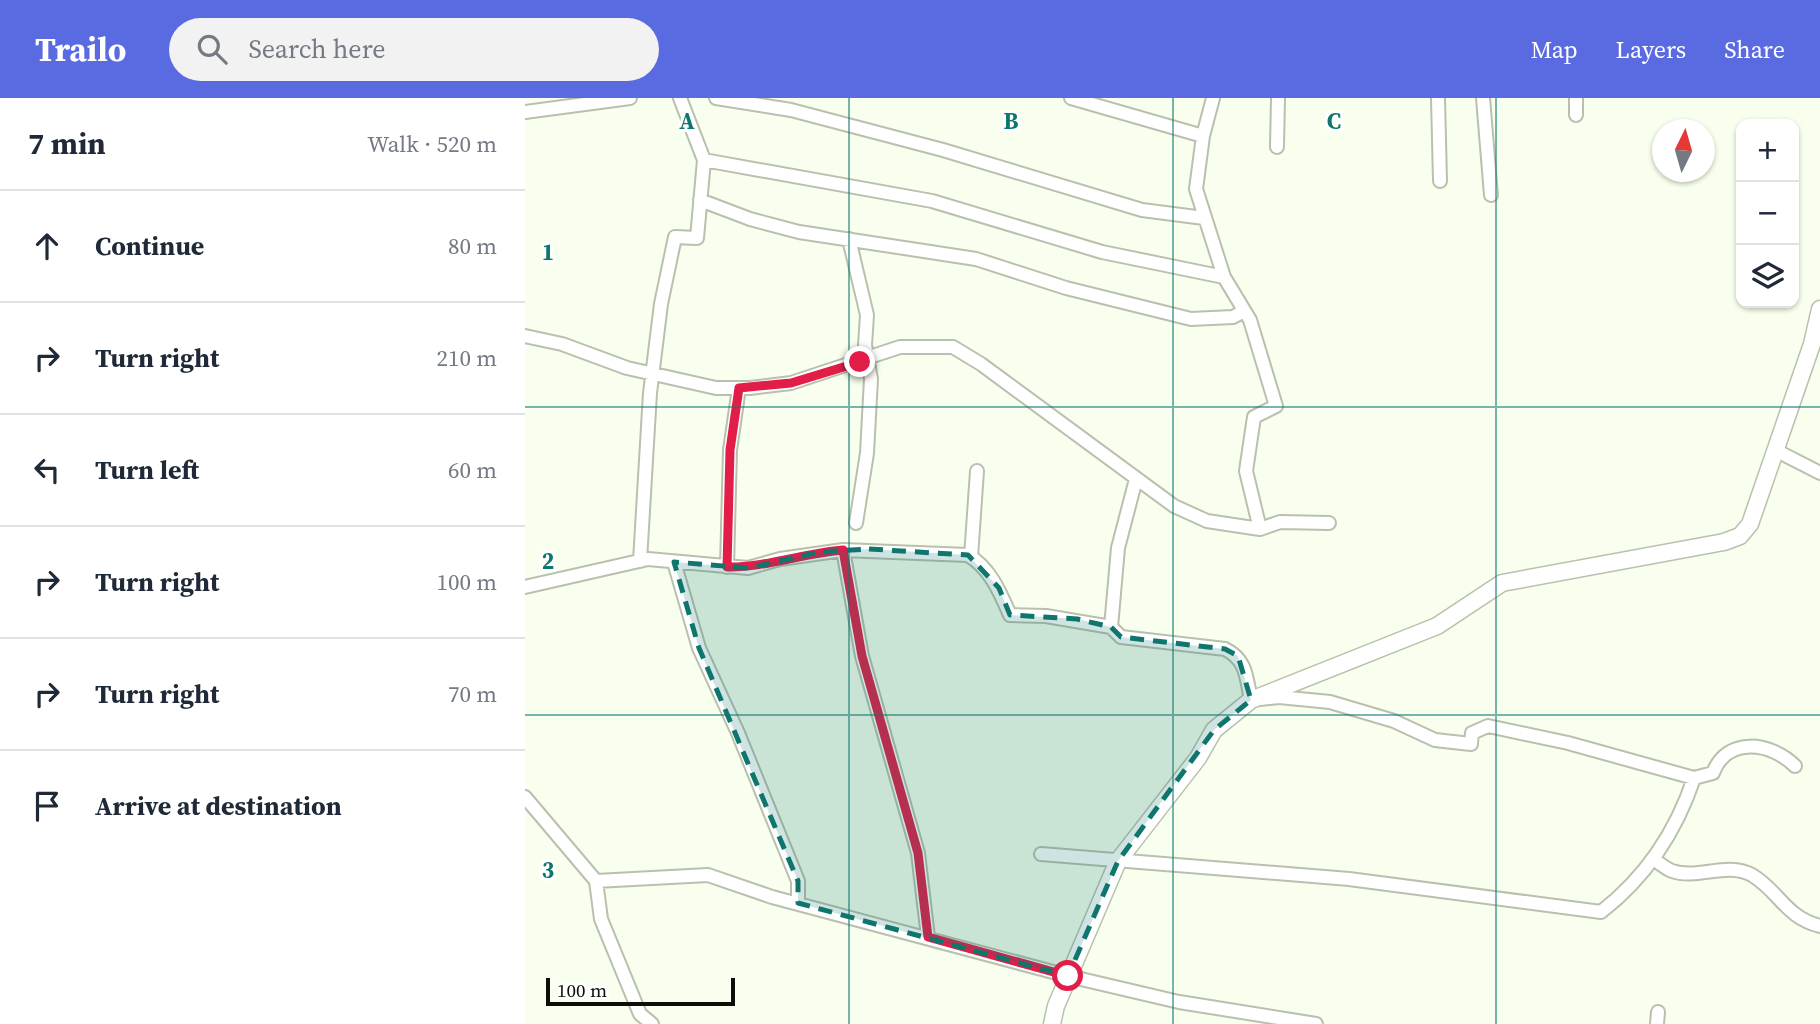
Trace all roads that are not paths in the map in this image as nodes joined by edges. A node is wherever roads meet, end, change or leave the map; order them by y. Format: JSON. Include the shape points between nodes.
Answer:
{"nodes":[{"id":1,"x":630,"y":98,"type":"edge"},
{"id":2,"x":680,"y":98,"type":"edge"},
{"id":3,"x":716,"y":98,"type":"edge"},
{"id":4,"x":1071,"y":98,"type":"edge"},
{"id":5,"x":1213,"y":98,"type":"edge"},
{"id":6,"x":1279,"y":98,"type":"edge"},
{"id":7,"x":1438,"y":98,"type":"edge"},
{"id":8,"x":1483,"y":98,"type":"edge"},
{"id":9,"x":1576,"y":98,"type":"edge"},
{"id":10,"x":525,"y":112,"type":"edge"},
{"id":11,"x":1576,"y":115,"type":"dead end"},
{"id":12,"x":1203,"y":136,"type":"junction"},
{"id":13,"x":1277,"y":147,"type":"dead end"},
{"id":14,"x":704,"y":160,"type":"junction"},
{"id":15,"x":1440,"y":181,"type":"dead end"},
{"id":16,"x":1492,"y":195,"type":"dead end"},
{"id":17,"x":700,"y":200,"type":"junction"},
{"id":18,"x":1204,"y":218,"type":"junction"},
{"id":19,"x":849,"y":239,"type":"junction"},
{"id":20,"x":1224,"y":277,"type":"junction"},
{"id":21,"x":1820,"y":309,"type":"edge"},
{"id":22,"x":1244,"y":311,"type":"junction"},
{"id":23,"x":525,"y":336,"type":"edge"},
{"id":24,"x":867,"y":358,"type":"junction"},
{"id":25,"x":653,"y":375,"type":"junction"},
{"id":26,"x":739,"y":388,"type":"junction"},
{"id":27,"x":1775,"y":450,"type":"junction"},
{"id":28,"x":977,"y":471,"type":"dead end"},
{"id":29,"x":1820,"y":473,"type":"edge"},
{"id":30,"x":1136,"y":479,"type":"junction"},
{"id":31,"x":856,"y":523,"type":"dead end"},
{"id":32,"x":1329,"y":523,"type":"dead end"},
{"id":33,"x":1260,"y":529,"type":"junction"},
{"id":34,"x":843,"y":550,"type":"junction"},
{"id":35,"x":971,"y":557,"type":"junction"},
{"id":36,"x":640,"y":561,"type":"junction"},
{"id":37,"x":674,"y":562,"type":"junction"},
{"id":38,"x":727,"y":567,"type":"junction"},
{"id":39,"x":525,"y":587,"type":"edge"},
{"id":40,"x":1111,"y":627,"type":"junction"},
{"id":41,"x":1251,"y":700,"type":"junction"},
{"id":42,"x":1795,"y":766,"type":"dead end"},
{"id":43,"x":1695,"y":778,"type":"junction"},
{"id":44,"x":525,"y":797,"type":"edge"},
{"id":45,"x":1041,"y":854,"type":"dead end"},
{"id":46,"x":1654,"y":860,"type":"junction"},
{"id":47,"x":1118,"y":861,"type":"junction"},
{"id":48,"x":596,"y":881,"type":"junction"},
{"id":49,"x":798,"y":903,"type":"junction"},
{"id":50,"x":1820,"y":926,"type":"edge"},
{"id":51,"x":928,"y":937,"type":"junction"},
{"id":52,"x":1068,"y":976,"type":"junction"},
{"id":53,"x":652,"y":1024,"type":"edge"},
{"id":54,"x":1052,"y":1024,"type":"edge"},
{"id":55,"x":1316,"y":1024,"type":"edge"}],
"edges":[{"from":1,"to":10,"type":"street"},
{"from":2,"to":14,"type":"street"},
{"from":3,"to":18,"type":"street","via":[[791,110],[930,146],[1142,210]]},
{"from":4,"to":12,"type":"street"},
{"from":5,"to":12,"type":"street"},
{"from":6,"to":13,"type":"street"},
{"from":7,"to":15,"type":"street"},
{"from":8,"to":16,"type":"street"},
{"from":9,"to":11,"type":"street"},
{"from":12,"to":18,"type":"street","via":[[1196,189]]},
{"from":14,"to":17,"type":"street"},
{"from":14,"to":20,"type":"street","via":[[932,201],[1102,252]]},
{"from":17,"to":19,"type":"street","via":[[799,232]]},
{"from":17,"to":25,"type":"street","via":[[697,239],[675,237]]},
{"from":18,"to":20,"type":"street"},
{"from":19,"to":22,"type":"street","via":[[976,259],[1066,288],[1191,319],[1233,317]]},
{"from":19,"to":24,"type":"street","via":[[867,315]]},
{"from":20,"to":22,"type":"street"},
{"from":21,"to":27,"type":"street"},
{"from":22,"to":33,"type":"street","via":[[1276,406],[1254,417],[1246,471]]},
{"from":23,"to":25,"type":"street"},
{"from":24,"to":26,"type":"street","via":[[791,383]]},
{"from":24,"to":30,"type":"street","via":[[900,347],[953,347]]},
{"from":24,"to":31,"type":"street","via":[[870,416]]},
{"from":25,"to":26,"type":"street"},
{"from":25,"to":36,"type":"street"},
{"from":26,"to":38,"type":"street","via":[[730,450]]},
{"from":27,"to":29,"type":"street"},
{"from":27,"to":41,"type":"street","via":[[1750,524],[1740,536],[1502,583],[1437,626]]},
{"from":28,"to":35,"type":"street"},
{"from":30,"to":33,"type":"street","via":[[1174,506],[1206,521]]},
{"from":30,"to":40,"type":"street","via":[[1118,548]]},
{"from":32,"to":33,"type":"street","via":[[1280,522]]},
{"from":34,"to":35,"type":"street"},
{"from":34,"to":38,"type":"street","via":[[780,558],[748,568]]},
{"from":34,"to":51,"type":"street","via":[[862,656],[918,853]]},
{"from":35,"to":40,"type":"street","via":[[999,588],[1010,615],[1046,615]]},
{"from":36,"to":37,"type":"street"},
{"from":36,"to":39,"type":"street"},
{"from":37,"to":38,"type":"street"},
{"from":37,"to":49,"type":"street","via":[[699,648],[799,881]]},
{"from":40,"to":41,"type":"street","via":[[1121,637],[1225,649],[1244,663]]},
{"from":41,"to":43,"type":"street","via":[[1279,697],[1341,705],[1435,740],[1459,743],[1471,744],[1472,733],[1488,726]]},
{"from":41,"to":47,"type":"street","via":[[1214,730]]},
{"from":42,"to":43,"type":"street","via":[[1772,748],[1742,747],[1718,759],[1713,773]]},
{"from":43,"to":46,"type":"street"},
{"from":44,"to":48,"type":"street"},
{"from":45,"to":47,"type":"street"},
{"from":46,"to":47,"type":"street","via":[[1601,912],[1349,879]]},
{"from":46,"to":50,"type":"street","via":[[1673,871],[1734,869],[1752,875],[1790,913]]},
{"from":47,"to":52,"type":"street"},
{"from":48,"to":49,"type":"street","via":[[708,875]]},
{"from":48,"to":53,"type":"street","via":[[601,919],[640,1014]]},
{"from":49,"to":51,"type":"street"},
{"from":51,"to":52,"type":"street"},
{"from":52,"to":54,"type":"street"},
{"from":52,"to":55,"type":"street","via":[[1179,1002]]}]}
